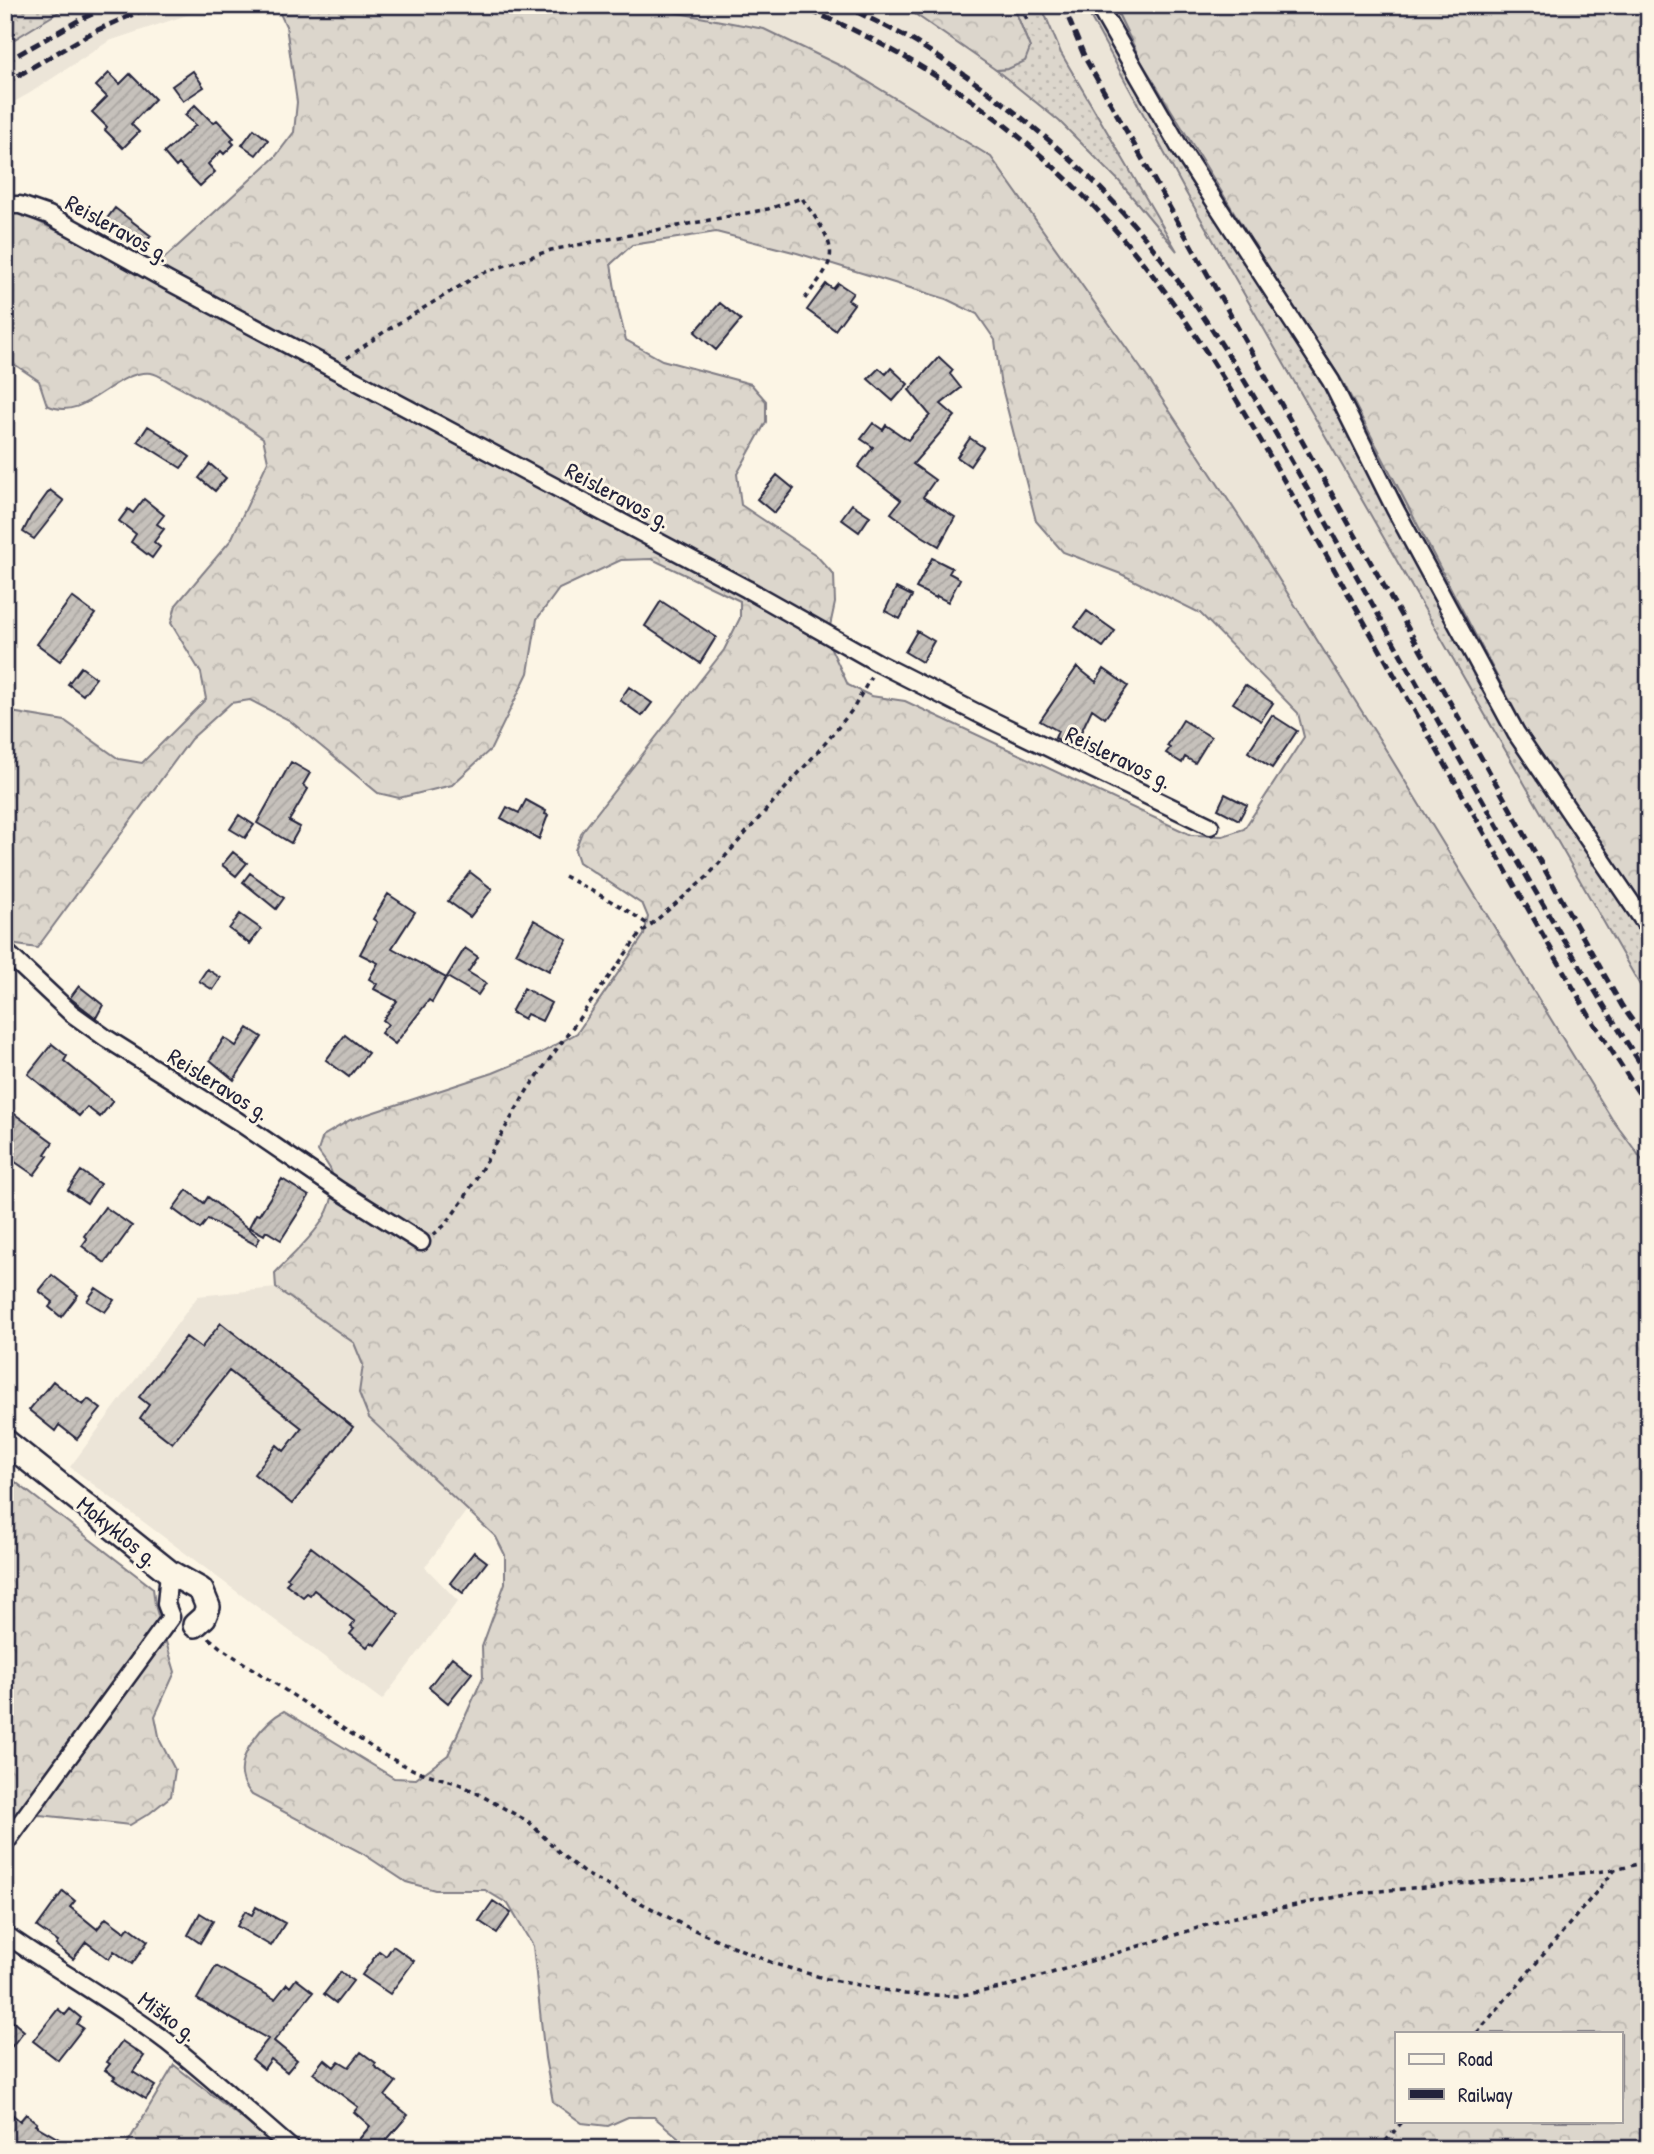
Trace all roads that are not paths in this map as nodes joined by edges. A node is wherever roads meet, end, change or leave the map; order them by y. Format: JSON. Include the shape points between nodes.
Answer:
{"nodes":[{"id":1,"x":1098,"y":5,"type":"edge"},
{"id":2,"x":5,"y":205,"type":"edge"},
{"id":3,"x":1210,"y":826,"type":"dead end"},
{"id":4,"x":1649,"y":929,"type":"edge"},
{"id":5,"x":5,"y":951,"type":"edge"},
{"id":6,"x":421,"y":1242,"type":"road end"},
{"id":7,"x":5,"y":1441,"type":"edge"},
{"id":8,"x":169,"y":1572,"type":"junction"},
{"id":9,"x":171,"y":1617,"type":"junction"},
{"id":10,"x":195,"y":1625,"type":"joint"},
{"id":11,"x":5,"y":1844,"type":"edge"},
{"id":12,"x":5,"y":1934,"type":"edge"},
{"id":13,"x":292,"y":2149,"type":"edge"}],
"edges":[{"from":1,"to":4,"type":"street","via":[[1180,148],[1331,381],[1516,733]]},
{"from":2,"to":3,"type":"street","name":"Reisleravos g.","via":[[49,215],[878,663]]},
{"from":5,"to":6,"type":"street","name":"Reisleravos g.","via":[[71,1013],[106,1038]]},
{"from":7,"to":8,"type":"main road","name":"Mokyklos g."},
{"from":8,"to":9,"type":"street","via":[[166,1604]]},
{"from":8,"to":10,"type":"main road","name":"Mokyklos g.","via":[[201,1590],[206,1599],[204,1617]]},
{"from":9,"to":10,"type":"street"},
{"from":9,"to":11,"type":"street"},
{"from":12,"to":13,"type":"street","name":"Miško g.","via":[[168,2043]]}]}
